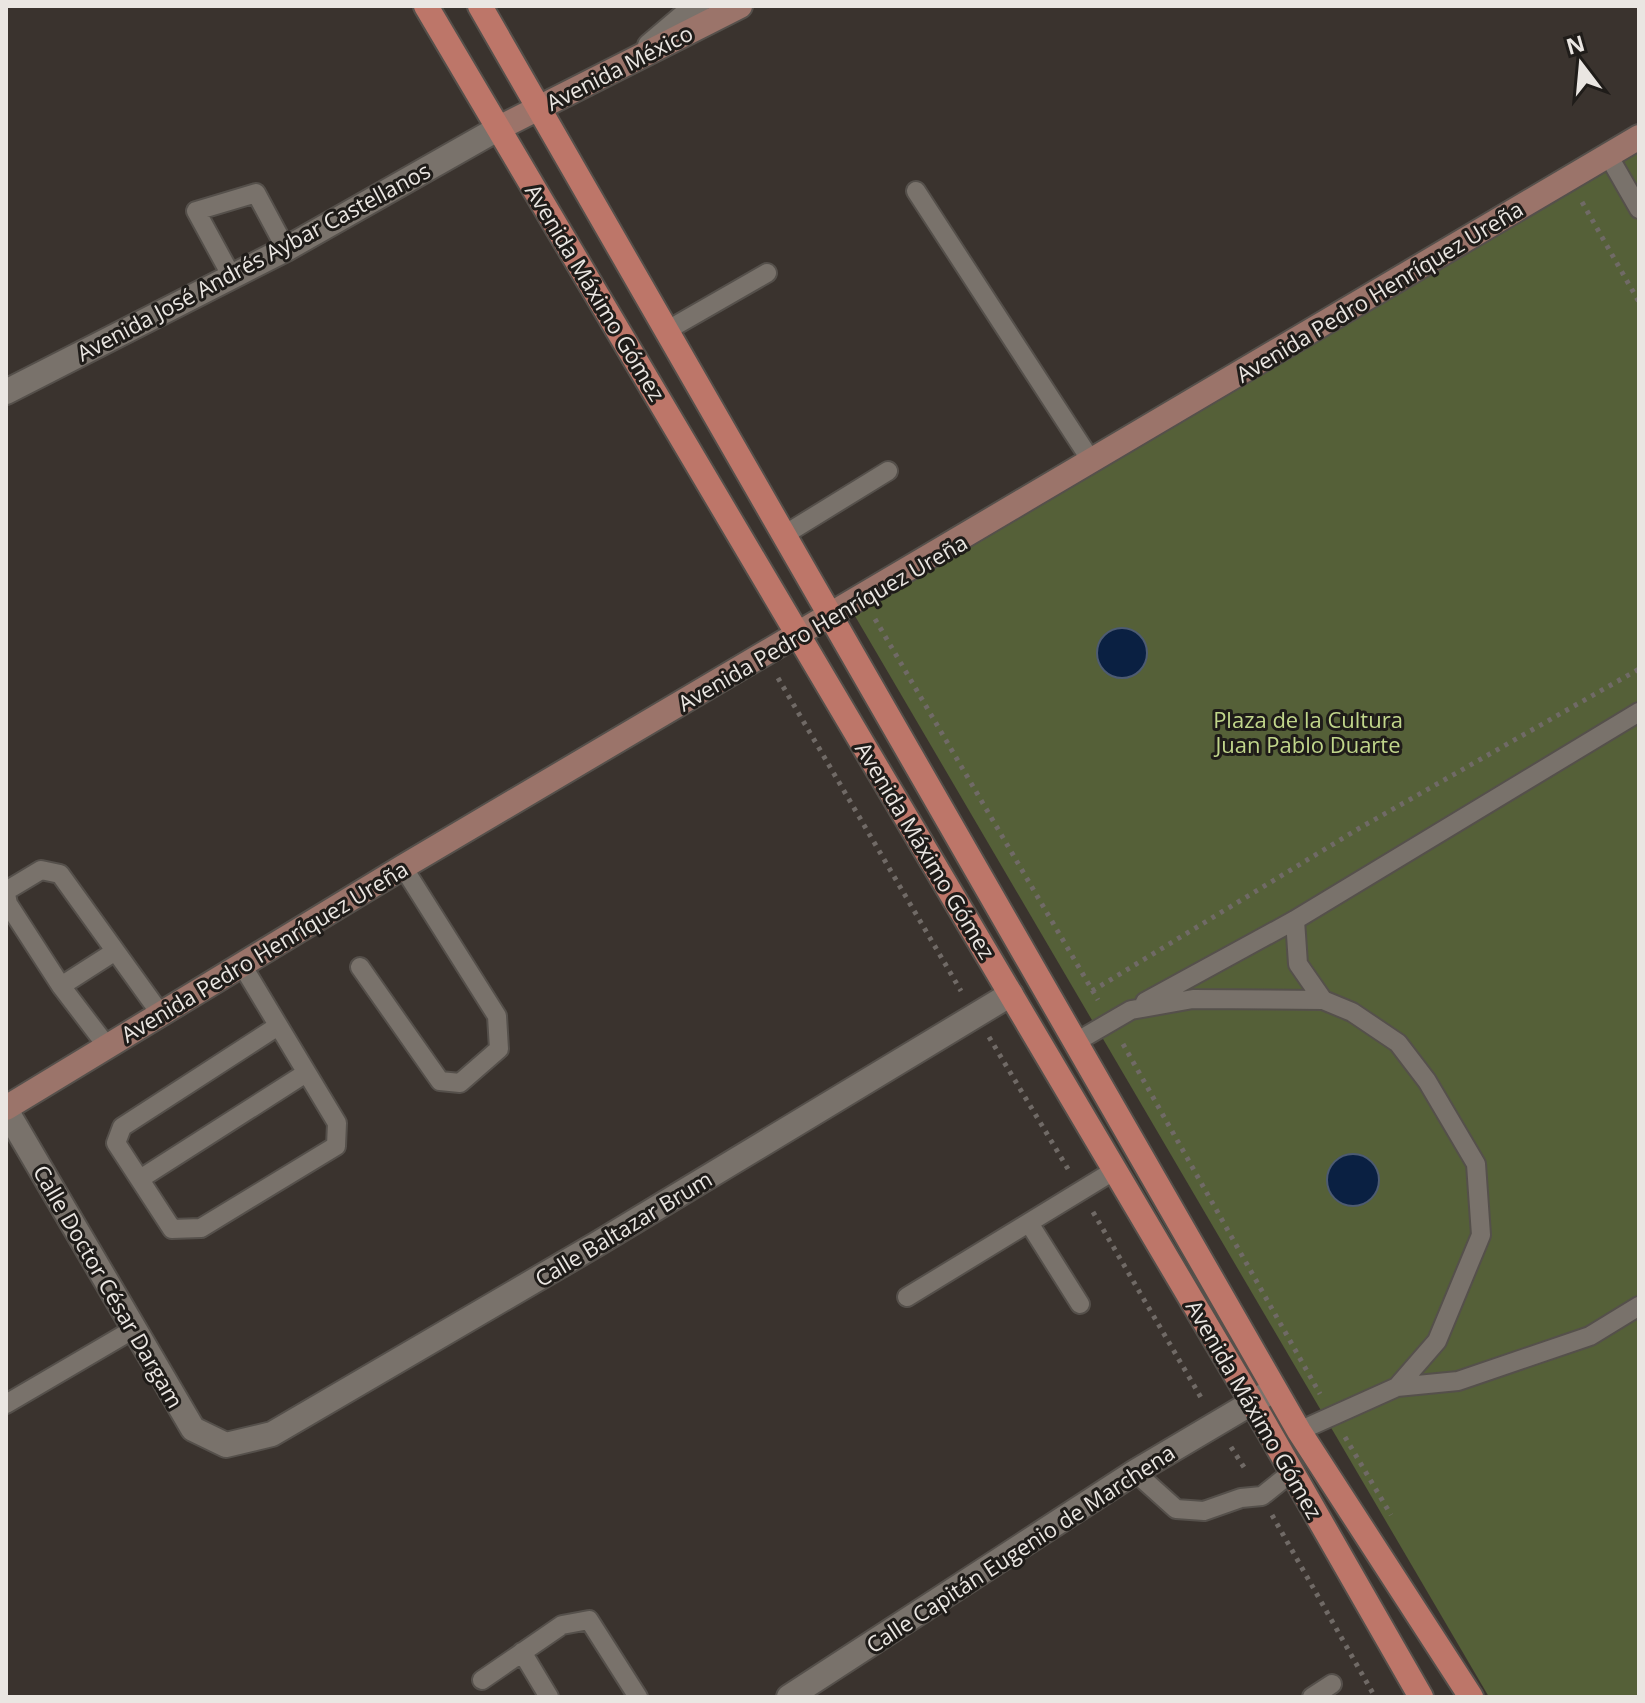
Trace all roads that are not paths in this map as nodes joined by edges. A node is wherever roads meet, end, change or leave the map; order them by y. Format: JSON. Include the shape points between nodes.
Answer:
{"nodes":[{"id":1,"x":426,"y":6,"type":"edge"},
{"id":2,"x":480,"y":6,"type":"edge"},
{"id":3,"x":697,"y":6,"type":"edge"},
{"id":4,"x":740,"y":6,"type":"edge"},
{"id":5,"x":633,"y":61,"type":"junction"},
{"id":6,"x":538,"y":107,"type":"junction"},
{"id":7,"x":499,"y":128,"type":"junction"},
{"id":8,"x":1639,"y":137,"type":"edge"},
{"id":9,"x":1608,"y":155,"type":"junction"},
{"id":10,"x":916,"y":191,"type":"dead end"},
{"id":11,"x":1639,"y":209,"type":"edge"},
{"id":12,"x":286,"y":249,"type":"junction"},
{"id":13,"x":767,"y":273,"type":"dead end"},
{"id":14,"x":232,"y":277,"type":"junction"},
{"id":15,"x":666,"y":331,"type":"junction"},
{"id":16,"x":6,"y":392,"type":"edge"},
{"id":17,"x":1092,"y":462,"type":"junction"},
{"id":18,"x":888,"y":471,"type":"dead end"},
{"id":19,"x":784,"y":535,"type":"junction"},
{"id":20,"x":831,"y":617,"type":"junction"},
{"id":21,"x":799,"y":636,"type":"junction"},
{"id":22,"x":1639,"y":712,"type":"edge"},
{"id":23,"x":403,"y":867,"type":"junction"},
{"id":24,"x":6,"y":892,"type":"edge"},
{"id":25,"x":1295,"y":920,"type":"junction"},
{"id":26,"x":114,"y":952,"type":"junction"},
{"id":27,"x":242,"y":965,"type":"junction"},
{"id":28,"x":360,"y":967,"type":"dead end"},
{"id":29,"x":61,"y":986,"type":"junction"},
{"id":30,"x":1011,"y":994,"type":"junction"},
{"id":31,"x":1323,"y":1000,"type":"junction"},
{"id":32,"x":1131,"y":1010,"type":"junction"},
{"id":33,"x":160,"y":1013,"type":"junction"},
{"id":34,"x":278,"y":1026,"type":"junction"},
{"id":35,"x":1076,"y":1042,"type":"junction"},
{"id":36,"x":106,"y":1045,"type":"junction"},
{"id":37,"x":306,"y":1073,"type":"junction"},
{"id":38,"x":6,"y":1109,"type":"edge"},
{"id":39,"x":1115,"y":1170,"type":"junction"},
{"id":40,"x":140,"y":1179,"type":"junction"},
{"id":41,"x":1029,"y":1223,"type":"junction"},
{"id":42,"x":907,"y":1297,"type":"dead end"},
{"id":43,"x":1080,"y":1304,"type":"dead end"},
{"id":44,"x":1639,"y":1306,"type":"edge"},
{"id":45,"x":134,"y":1329,"type":"junction"},
{"id":46,"x":1397,"y":1387,"type":"junction"},
{"id":47,"x":1275,"y":1389,"type":"junction"},
{"id":48,"x":1252,"y":1402,"type":"junction"},
{"id":49,"x":6,"y":1404,"type":"edge"},
{"id":50,"x":1299,"y":1431,"type":"junction"},
{"id":51,"x":226,"y":1445,"type":"joint"},
{"id":52,"x":1135,"y":1472,"type":"junction"},
{"id":53,"x":1292,"y":1472,"type":"junction"},
{"id":54,"x":522,"y":1652,"type":"junction"},
{"id":55,"x":482,"y":1680,"type":"dead end"},
{"id":56,"x":1332,"y":1684,"type":"dead end"},
{"id":57,"x":549,"y":1697,"type":"edge"},
{"id":58,"x":638,"y":1697,"type":"edge"},
{"id":59,"x":789,"y":1697,"type":"edge"},
{"id":60,"x":1312,"y":1697,"type":"edge"},
{"id":61,"x":1421,"y":1697,"type":"edge"},
{"id":62,"x":1471,"y":1697,"type":"edge"}],
"edges":[{"from":1,"to":7,"type":"main road","name":"Avenida Máximo Gómez"},
{"from":2,"to":6,"type":"main road","name":"Avenida Máximo Gómez"},
{"from":3,"to":5,"type":"street"},
{"from":4,"to":5,"type":"main road","name":"Avenida México"},
{"from":5,"to":6,"type":"main road","name":"Avenida México"},
{"from":6,"to":7,"type":"main road","name":"Avenida México"},
{"from":6,"to":15,"type":"main road","name":"Avenida Máximo Gómez"},
{"from":7,"to":12,"type":"street","name":"Avenida José Andrés Aybar Castellanos"},
{"from":7,"to":21,"type":"main road","name":"Avenida Máximo Gómez"},
{"from":8,"to":9,"type":"main road","name":"Avenida Pedro Henríquez Ureña"},
{"from":9,"to":11,"type":"lane"},
{"from":9,"to":17,"type":"main road","name":"Avenida Pedro Henríquez Ureña"},
{"from":10,"to":17,"type":"lane"},
{"from":12,"to":14,"type":"street","name":"Avenida José Andrés Aybar Castellanos"},
{"from":12,"to":14,"type":"lane","via":[[256,193],[196,211]]},
{"from":13,"to":15,"type":"lane"},
{"from":14,"to":16,"type":"street","name":"Avenida José Andrés Aybar Castellanos"},
{"from":15,"to":19,"type":"main road","name":"Avenida Máximo Gómez"},
{"from":17,"to":20,"type":"main road","name":"Avenida Pedro Henríquez Ureña"},
{"from":18,"to":19,"type":"lane"},
{"from":19,"to":20,"type":"main road","name":"Avenida Máximo Gómez"},
{"from":20,"to":21,"type":"main road","name":"Avenida Pedro Henríquez Ureña"},
{"from":20,"to":35,"type":"main road","name":"Avenida Máximo Gómez"},
{"from":21,"to":23,"type":"main road","name":"Avenida Pedro Henríquez Ureña"},
{"from":21,"to":30,"type":"main road","name":"Avenida Máximo Gómez"},
{"from":22,"to":25,"type":"lane"},
{"from":23,"to":27,"type":"main road","name":"Avenida Pedro Henríquez Ureña"},
{"from":23,"to":28,"type":"lane","via":[[497,1016],[499,1049],[460,1083],[440,1081]]},
{"from":24,"to":26,"type":"lane","via":[[41,870],[60,874]]},
{"from":24,"to":29,"type":"lane","via":[[8,904]]},
{"from":25,"to":31,"type":"lane","via":[[1298,964]]},
{"from":25,"to":32,"type":"lane"},
{"from":26,"to":29,"type":"lane"},
{"from":26,"to":33,"type":"lane"},
{"from":27,"to":33,"type":"main road","name":"Avenida Pedro Henríquez Ureña"},
{"from":27,"to":34,"type":"lane"},
{"from":29,"to":36,"type":"lane"},
{"from":30,"to":39,"type":"main road","name":"Avenida Máximo Gómez"},
{"from":30,"to":51,"type":"street","name":"Calle Baltazar Brum","via":[[272,1434]]},
{"from":31,"to":32,"type":"lane","via":[[1193,999]]},
{"from":31,"to":46,"type":"lane","via":[[1352,1012],[1398,1043],[1476,1164],[1481,1235],[1437,1341]]},
{"from":32,"to":35,"type":"lane"},
{"from":33,"to":36,"type":"main road","name":"Avenida Pedro Henríquez Ureña"},
{"from":34,"to":37,"type":"lane"},
{"from":34,"to":40,"type":"lane","via":[[122,1127],[116,1143]]},
{"from":35,"to":47,"type":"main road","name":"Avenida Máximo Gómez"},
{"from":36,"to":38,"type":"main road","name":"Avenida Pedro Henríquez Ureña"},
{"from":37,"to":40,"type":"lane"},
{"from":37,"to":40,"type":"lane","via":[[337,1123],[336,1146],[201,1228],[172,1229]]},
{"from":38,"to":45,"type":"street","name":"Calle Doctor César Dargam"},
{"from":39,"to":41,"type":"lane"},
{"from":39,"to":48,"type":"main road","name":"Avenida Máximo Gómez"},
{"from":41,"to":42,"type":"lane"},
{"from":41,"to":43,"type":"lane"},
{"from":44,"to":46,"type":"lane","via":[[1590,1336],[1458,1381]]},
{"from":45,"to":49,"type":"lane"},
{"from":45,"to":51,"type":"street","name":"Calle Doctor César Dargam","via":[[193,1429]]},
{"from":46,"to":50,"type":"lane"},
{"from":47,"to":48,"type":"street","name":"Calle Capitán Eugenio de Marchena"},
{"from":47,"to":50,"type":"main road","name":"Avenida Máximo Gómez"},
{"from":48,"to":52,"type":"street","name":"Calle Capitán Eugenio de Marchena"},
{"from":48,"to":53,"type":"main road","name":"Avenida Máximo Gómez"},
{"from":50,"to":62,"type":"main road","name":"Avenida Máximo Gómez"},
{"from":52,"to":53,"type":"lane","via":[[1176,1509],[1204,1511],[1262,1496]]},
{"from":52,"to":59,"type":"street","name":"Calle Capitán Eugenio de Marchena"},
{"from":53,"to":61,"type":"main road","name":"Avenida Máximo Gómez"},
{"from":54,"to":55,"type":"lane"},
{"from":54,"to":57,"type":"lane"},
{"from":54,"to":58,"type":"lane","via":[[562,1625],[589,1620]]},
{"from":56,"to":60,"type":"lane"}]}
